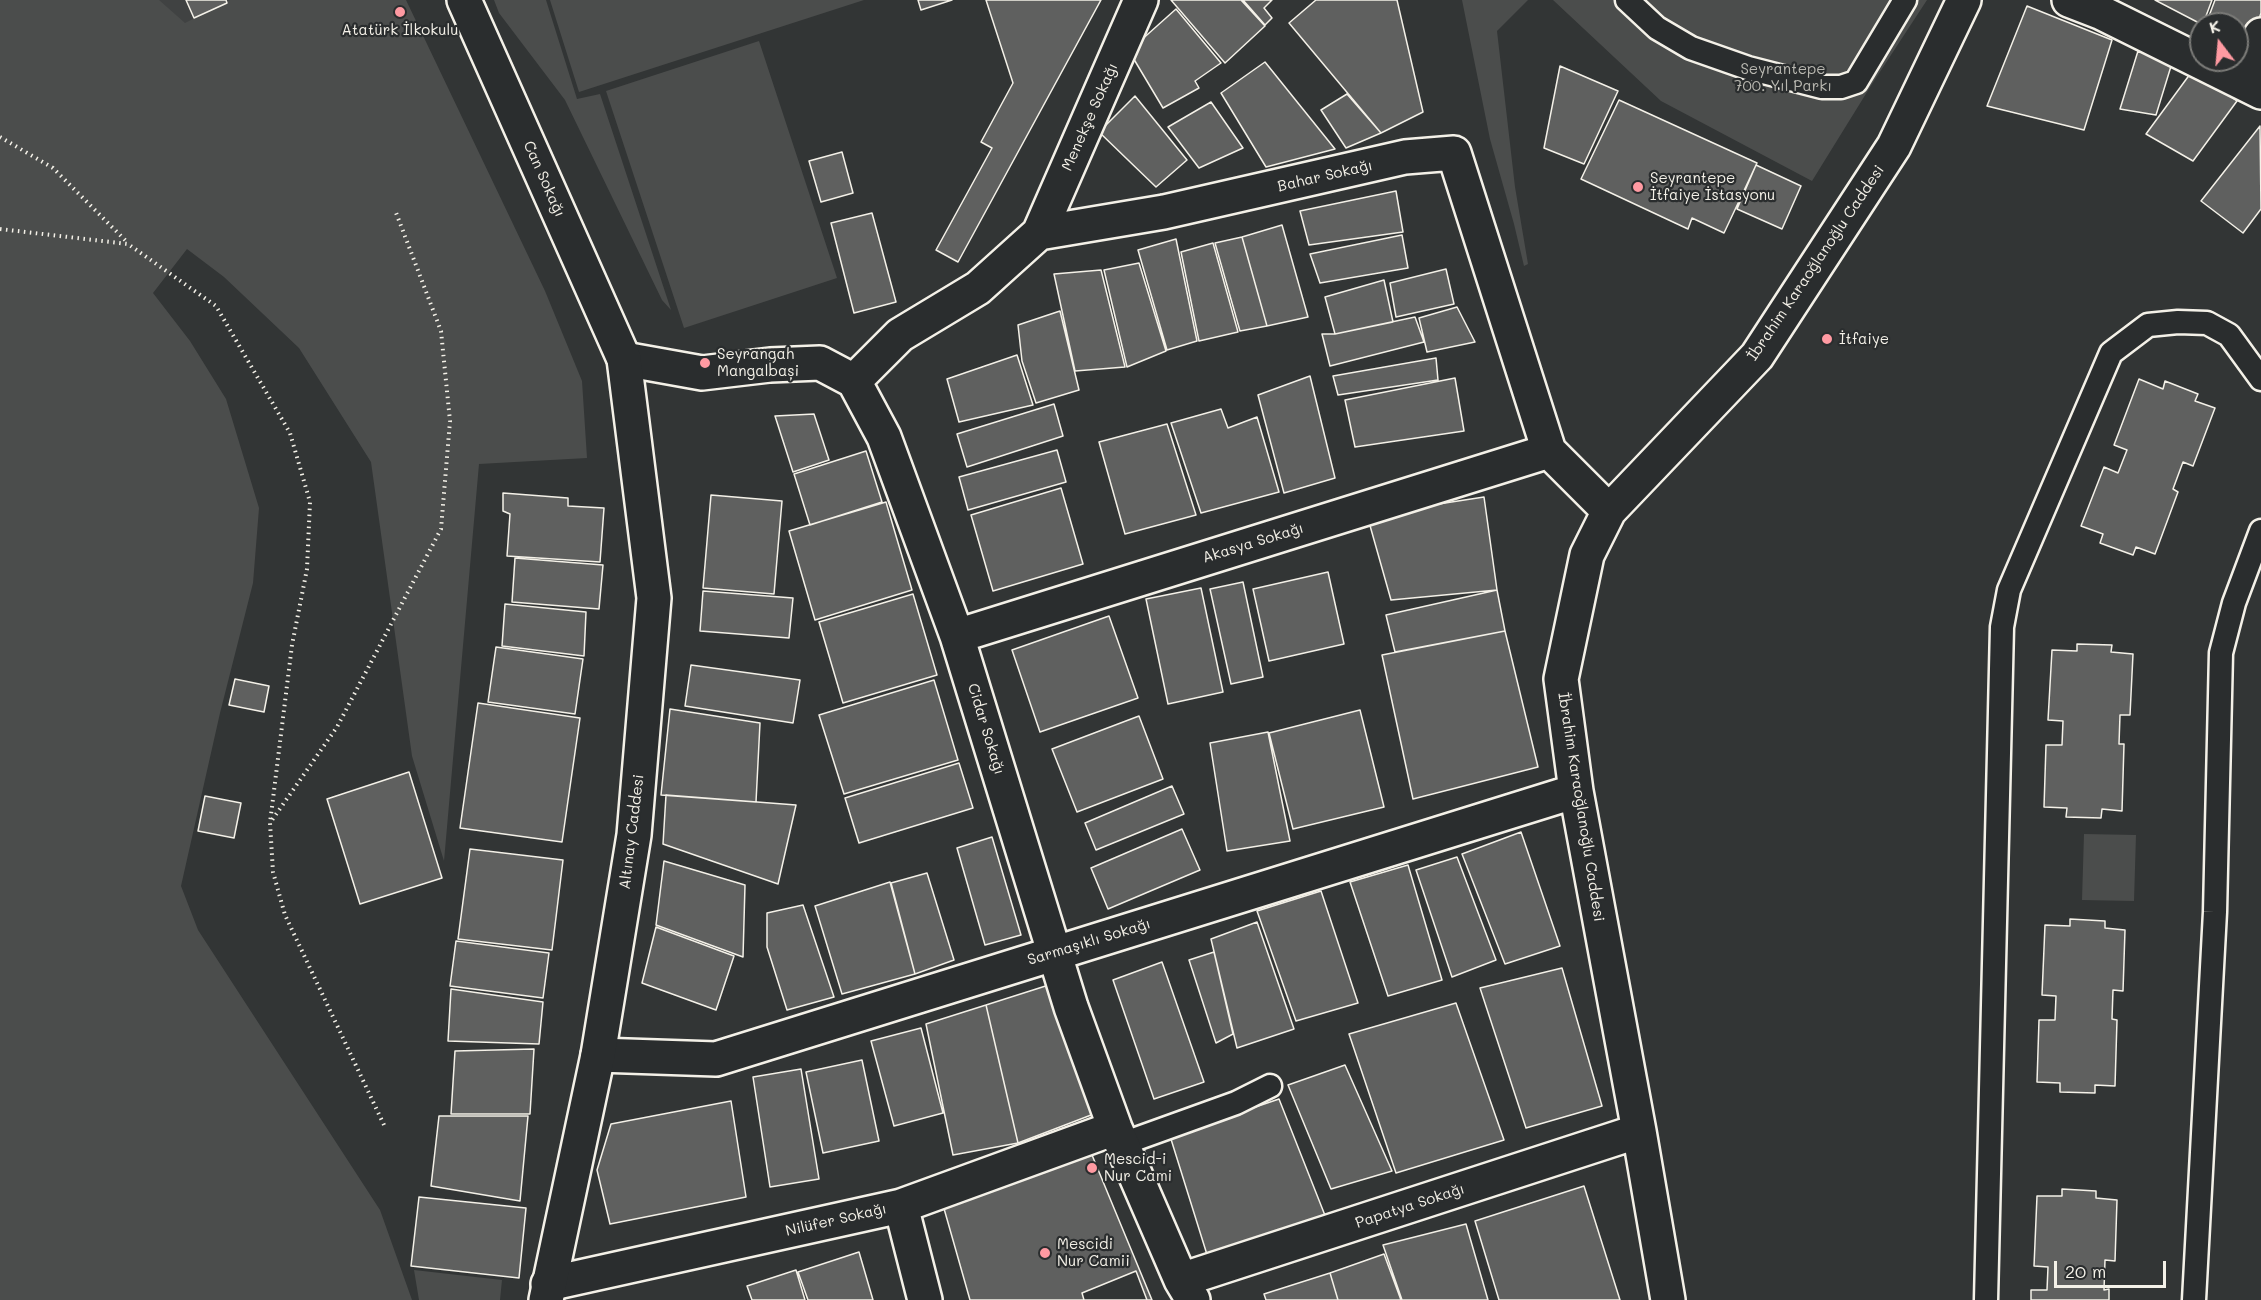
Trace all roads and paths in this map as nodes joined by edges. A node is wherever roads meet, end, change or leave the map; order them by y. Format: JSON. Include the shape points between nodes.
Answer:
{"nodes":[{"id":1,"x":464,"y":0,"type":"edge"},
{"id":2,"x":1141,"y":0,"type":"edge"},
{"id":3,"x":1627,"y":0,"type":"edge"},
{"id":4,"x":1905,"y":0,"type":"edge"},
{"id":5,"x":1964,"y":0,"type":"edge"},
{"id":6,"x":2068,"y":0,"type":"edge"},
{"id":7,"x":2261,"y":35,"type":"edge"},
{"id":8,"x":2252,"y":87,"type":"edge"},
{"id":9,"x":0,"y":137,"type":"edge"},
{"id":10,"x":395,"y":210,"type":"dead end"},
{"id":11,"x":0,"y":229,"type":"edge"},
{"id":12,"x":1039,"y":233,"type":"junction"},
{"id":13,"x":128,"y":244,"type":"junction"},
{"id":14,"x":624,"y":359,"type":"junction"},
{"id":15,"x":2261,"y":379,"type":"edge"},
{"id":16,"x":854,"y":381,"type":"junction"},
{"id":17,"x":1549,"y":451,"type":"junction"},
{"id":18,"x":1609,"y":512,"type":"junction"},
{"id":19,"x":2261,"y":531,"type":"edge"},
{"id":20,"x":957,"y":636,"type":"junction"},
{"id":21,"x":1576,"y":791,"type":"junction"},
{"id":22,"x":270,"y":823,"type":"junction"},
{"id":23,"x":1056,"y":953,"type":"junction"},
{"id":24,"x":598,"y":1055,"type":"junction"},
{"id":25,"x":1270,"y":1086,"type":"dead end"},
{"id":26,"x":384,"y":1125,"type":"dead end"},
{"id":27,"x":1639,"y":1131,"type":"junction"},
{"id":28,"x":1118,"y":1136,"type":"junction"},
{"id":29,"x":901,"y":1206,"type":"junction"},
{"id":30,"x":1187,"y":1290,"type":"edge"},
{"id":31,"x":547,"y":1292,"type":"edge"},
{"id":32,"x":925,"y":1300,"type":"edge"},
{"id":33,"x":1668,"y":1300,"type":"edge"},
{"id":34,"x":1986,"y":1300,"type":"edge"},
{"id":35,"x":2194,"y":1300,"type":"edge"}],
"edges":[{"from":1,"to":14,"type":"street","name":"Can Sokağı"},
{"from":2,"to":12,"type":"street","name":"Menekşe Sokağı"},
{"from":3,"to":4,"type":"lane","via":[[1657,28],[1691,48],[1748,68],[1822,87],[1840,87],[1856,82]]},
{"from":5,"to":18,"type":"street","name":"İbrahim Karaoğlanoğlu Caddesi","via":[[1894,146],[1757,356]]},
{"from":6,"to":8,"type":"street"},
{"from":7,"to":8,"type":"street"},
{"from":9,"to":13,"type":"path","via":[[53,168]]},
{"from":10,"to":22,"type":"path","via":[[441,331],[450,421],[441,529],[337,727]]},
{"from":11,"to":13,"type":"path"},
{"from":12,"to":16,"type":"street","via":[[978,288],[900,335]]},
{"from":12,"to":17,"type":"street","name":"Bahar Sokağı","via":[[1164,212],[1405,158],[1454,153]]},
{"from":13,"to":22,"type":"path","via":[[216,306],[290,433],[310,502],[307,569],[292,645]]},
{"from":14,"to":16,"type":"street","via":[[702,373],[819,363]]},
{"from":14,"to":24,"type":"street","name":"Altınay Caddesi","via":[[654,598],[634,835]]},
{"from":15,"to":34,"type":"lane","via":[[2229,335],[2207,322],[2148,325],[2111,353],[2009,590],[2002,627]]},
{"from":16,"to":20,"type":"street","name":"Cidar Sokağı","via":[[884,437]]},
{"from":17,"to":18,"type":"street","name":"Bahar Sokağı"},
{"from":17,"to":20,"type":"street","name":"Akasya Sokağı"},
{"from":18,"to":21,"type":"street","name":"İbrahim Karaoğlanoğlu Caddesi","via":[[1587,555],[1561,679]]},
{"from":19,"to":35,"type":"lane","via":[[2234,603],[2221,653],[2215,912]]},
{"from":20,"to":23,"type":"street","name":"Cidar Sokağı"},
{"from":21,"to":23,"type":"street","name":"Sarmaşıklı Sokağı"},
{"from":21,"to":27,"type":"street","name":"İbrahim Karaoğlanoğlu Caddesi"},
{"from":22,"to":26,"type":"path","via":[[273,872],[285,915]]},
{"from":23,"to":24,"type":"street","name":"Sarmaşıklı Sokağı","via":[[716,1059]]},
{"from":23,"to":28,"type":"street","name":"Cidar Sokağı","via":[[1071,1007]]},
{"from":24,"to":31,"type":"street","name":"Altınay Caddesi"},
{"from":25,"to":28,"type":"lane","via":[[1236,1103]]},
{"from":27,"to":30,"type":"street","name":"Papatya Sokağı"},
{"from":27,"to":33,"type":"street","name":"İbrahim Karaoğlanoğlu Caddesi"},
{"from":28,"to":29,"type":"street","name":"Nilüfer Sokağı"},
{"from":28,"to":30,"type":"street","name":"Cidar Sokağı"},
{"from":29,"to":31,"type":"street","name":"Nilüfer Sokağı"},
{"from":29,"to":32,"type":"street"}]}
